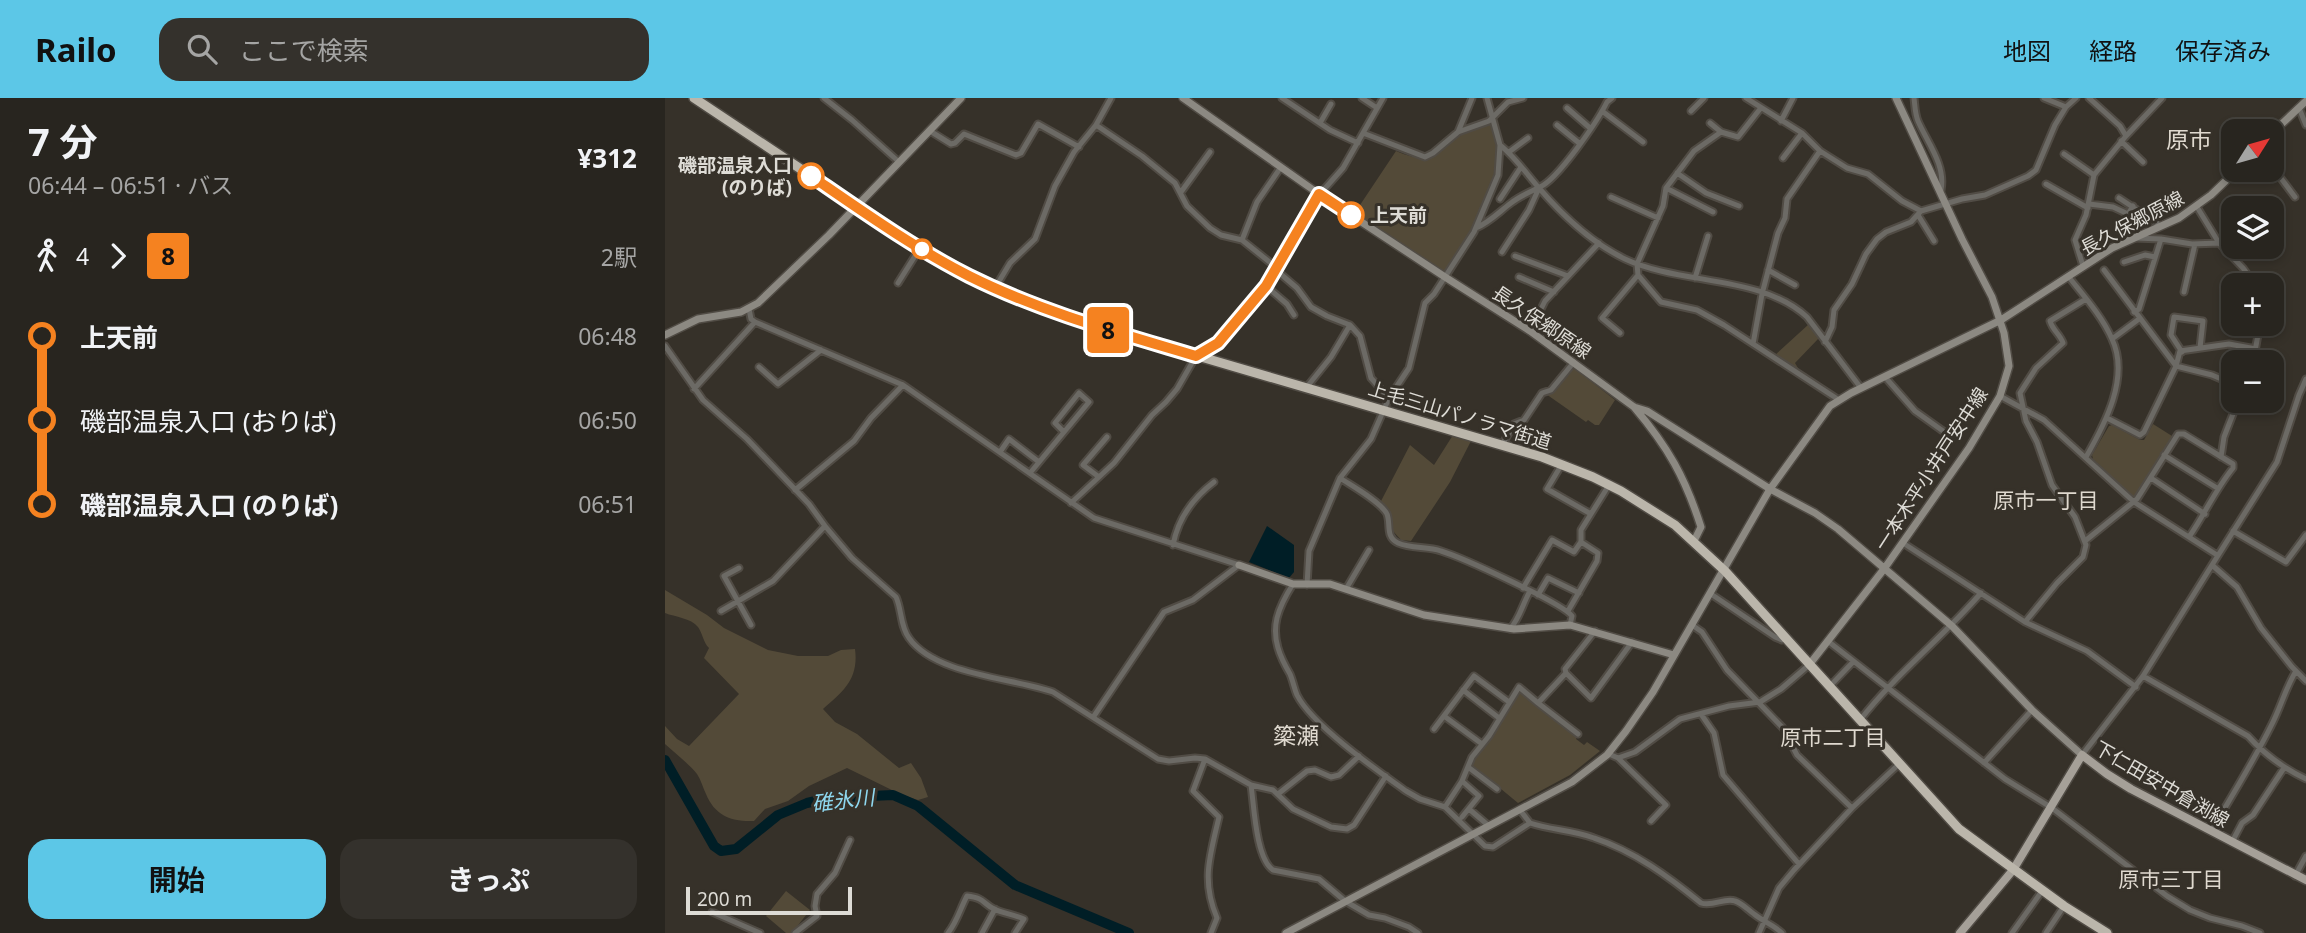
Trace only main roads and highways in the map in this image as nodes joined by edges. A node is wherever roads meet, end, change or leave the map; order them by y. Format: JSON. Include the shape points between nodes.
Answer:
{"nodes":[{"id":1,"x":694,"y":98,"type":"edge"},
{"id":2,"x":961,"y":98,"type":"edge"},
{"id":3,"x":1183,"y":98,"type":"edge"},
{"id":4,"x":1896,"y":98,"type":"edge"},
{"id":5,"x":2306,"y":101,"type":"edge"},
{"id":6,"x":2284,"y":121,"type":"edge"},
{"id":7,"x":2224,"y":182,"type":"edge"},
{"id":8,"x":856,"y":207,"type":"junction"},
{"id":9,"x":2001,"y":320,"type":"junction"},
{"id":10,"x":665,"y":335,"type":"edge"},
{"id":11,"x":1634,"y":407,"type":"junction"},
{"id":12,"x":1770,"y":489,"type":"junction"},
{"id":13,"x":1694,"y":541,"type":"junction"},
{"id":14,"x":1239,"y":565,"type":"road end"},
{"id":15,"x":1884,"y":569,"type":"junction"},
{"id":16,"x":1725,"y":571,"type":"junction"},
{"id":17,"x":1674,"y":655,"type":"junction"},
{"id":18,"x":1809,"y":665,"type":"junction"},
{"id":19,"x":2082,"y":755,"type":"junction"},
{"id":20,"x":2013,"y":870,"type":"junction"},
{"id":21,"x":2306,"y":880,"type":"edge"},
{"id":22,"x":1287,"y":932,"type":"edge"},
{"id":23,"x":1960,"y":933,"type":"edge"},
{"id":24,"x":2107,"y":933,"type":"edge"}],
"edges":[{"from":1,"to":8,"type":"highway","name":"上毛三山パノラマ街道"},
{"from":2,"to":8,"type":"main road"},
{"from":3,"to":11,"type":"main road","name":"長久保郷原線","via":[[1319,194],[1531,331]]},
{"from":4,"to":9,"type":"main road","name":"一本木平小井戸安中線"},
{"from":5,"to":6,"type":"main road"},
{"from":7,"to":9,"type":"main road","name":"長久保郷原線","via":[[2197,207],[2112,248]]},
{"from":8,"to":10,"type":"main road","via":[[749,309],[698,319]]},
{"from":8,"to":13,"type":"highway","name":"上毛三山パノラマ街道","via":[[995,288],[1088,324],[1562,464],[1660,514]]},
{"from":9,"to":12,"type":"main road","name":"長久保郷原線","via":[[1830,406]]},
{"from":9,"to":15,"type":"main road","name":"一本木平小井戸安中線","via":[[2009,366],[2000,396]]},
{"from":11,"to":12,"type":"main road","name":"長久保郷原線"},
{"from":11,"to":13,"type":"main road","via":[[1674,459],[1692,496],[1701,527]]},
{"from":12,"to":15,"type":"main road","name":"長久保郷原線","via":[[1815,513]]},
{"from":12,"to":16,"type":"main road","name":"長久保郷原線"},
{"from":13,"to":16,"type":"highway","name":"上毛三山パノラマ街道"},
{"from":14,"to":17,"type":"main road","via":[[1293,584],[1330,584],[1424,615],[1510,629],[1570,625]]},
{"from":15,"to":18,"type":"main road"},
{"from":15,"to":19,"type":"main road","name":"一本木平小井戸安中線","via":[[1952,626]]},
{"from":16,"to":17,"type":"main road","name":"長久保郷原線"},
{"from":16,"to":18,"type":"highway","name":"上毛三山パノラマ街道"},
{"from":17,"to":22,"type":"main road","name":"長久保郷原線","via":[[1609,754],[1572,782]]},
{"from":18,"to":20,"type":"highway","name":"上毛三山パノラマ街道","via":[[1959,829]]},
{"from":19,"to":20,"type":"main road","name":"下仁田安中倉渕線"},
{"from":19,"to":21,"type":"main road","name":"下仁田安中倉渕線","via":[[2115,779]]},
{"from":20,"to":23,"type":"main road","name":"下仁田安中倉渕線"},
{"from":20,"to":24,"type":"highway","name":"上毛三山パノラマ街道"}]}
